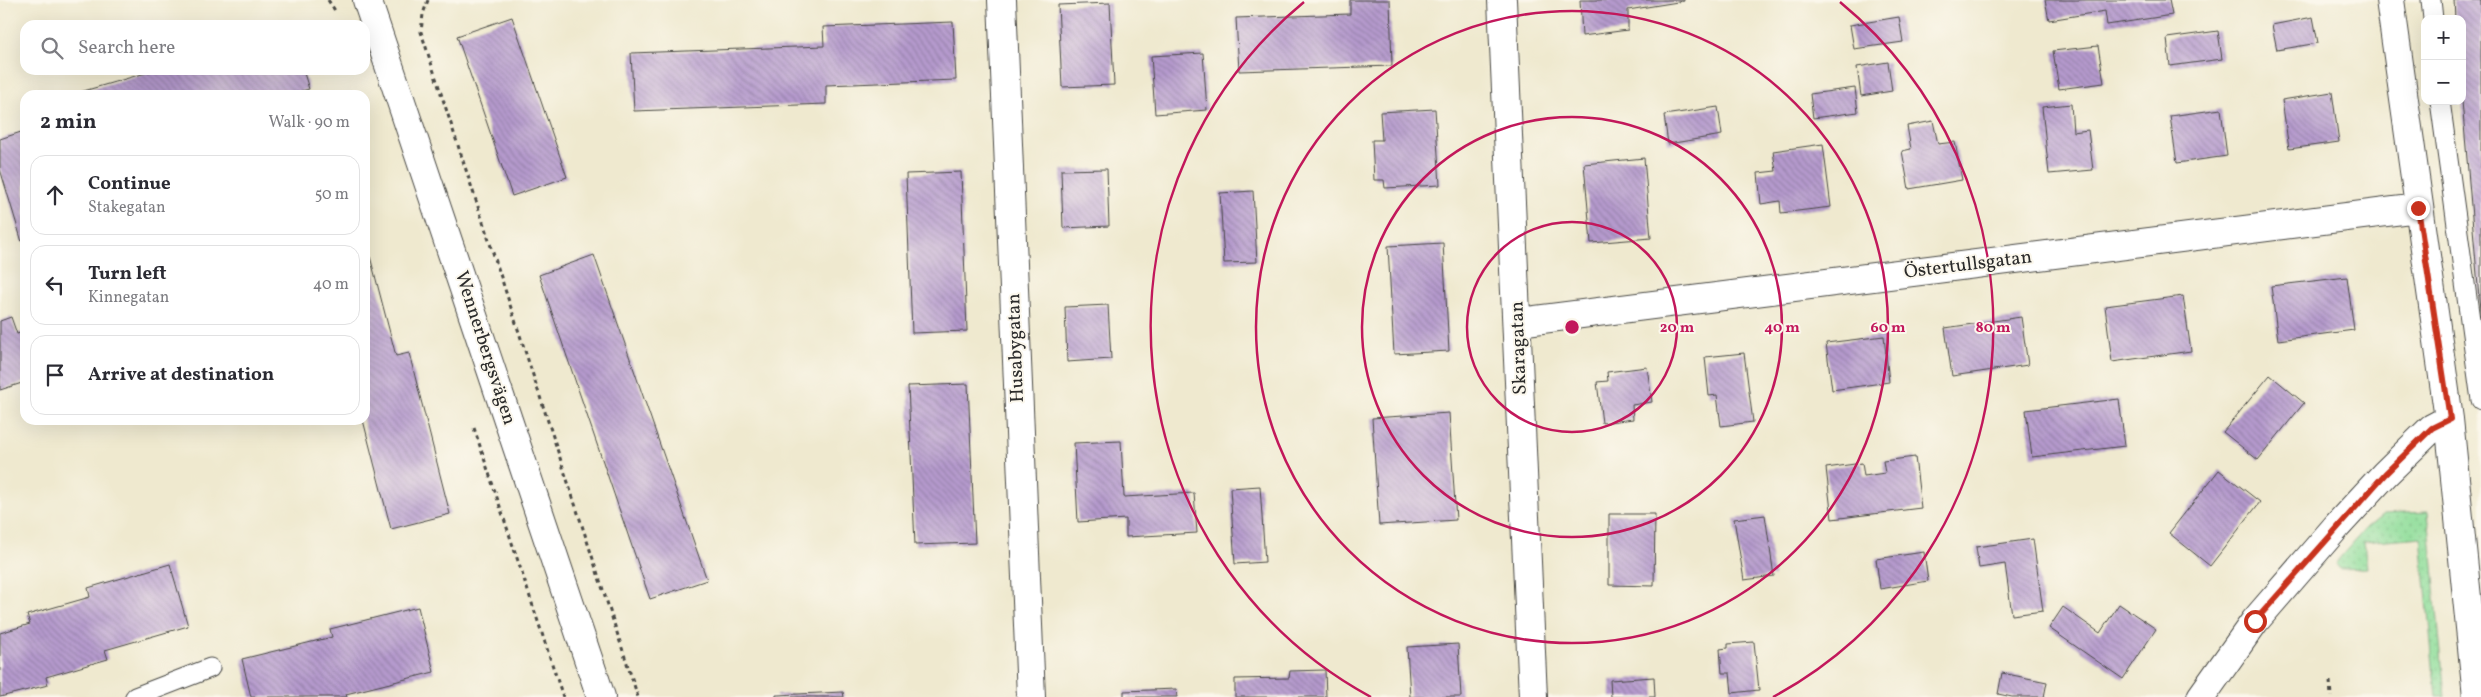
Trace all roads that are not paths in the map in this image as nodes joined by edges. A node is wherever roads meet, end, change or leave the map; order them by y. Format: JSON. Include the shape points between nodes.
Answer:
{"nodes":[{"id":1,"x":368,"y":0,"type":"edge"},
{"id":2,"x":1002,"y":0,"type":"edge"},
{"id":3,"x":1502,"y":0,"type":"edge"},
{"id":4,"x":2390,"y":0,"type":"edge"},
{"id":5,"x":2431,"y":0,"type":"edge"},
{"id":6,"x":2433,"y":15,"type":"edge"},
{"id":7,"x":2441,"y":105,"type":"edge"},
{"id":8,"x":2418,"y":208,"type":"junction"},
{"id":9,"x":1518,"y":322,"type":"junction"},
{"id":10,"x":2481,"y":400,"type":"edge"},
{"id":11,"x":2450,"y":419,"type":"junction"},
{"id":12,"x":2474,"y":596,"type":"edge"},
{"id":13,"x":210,"y":668,"type":"dead end"},
{"id":14,"x":136,"y":697,"type":"edge"},
{"id":15,"x":601,"y":697,"type":"edge"},
{"id":16,"x":1031,"y":697,"type":"edge"},
{"id":17,"x":1533,"y":697,"type":"edge"},
{"id":18,"x":2201,"y":697,"type":"edge"},
{"id":19,"x":2477,"y":697,"type":"edge"}],
"edges":[{"from":1,"to":15,"type":"street","name":"Wennerbergsvägen"},
{"from":2,"to":16,"type":"street","name":"Husabygatan"},
{"from":3,"to":9,"type":"street","name":"Skaragatan"},
{"from":4,"to":8,"type":"street"},
{"from":5,"to":6,"type":"lane"},
{"from":7,"to":10,"type":"lane"},
{"from":8,"to":9,"type":"street","name":"Östertullsgatan"},
{"from":8,"to":11,"type":"street"},
{"from":9,"to":17,"type":"street","name":"Skaragatan"},
{"from":11,"to":12,"type":"street"},
{"from":11,"to":18,"type":"street","via":[[2432,428],[2337,526],[2255,621]]},
{"from":12,"to":19,"type":"street"},
{"from":13,"to":14,"type":"lane"}]}
